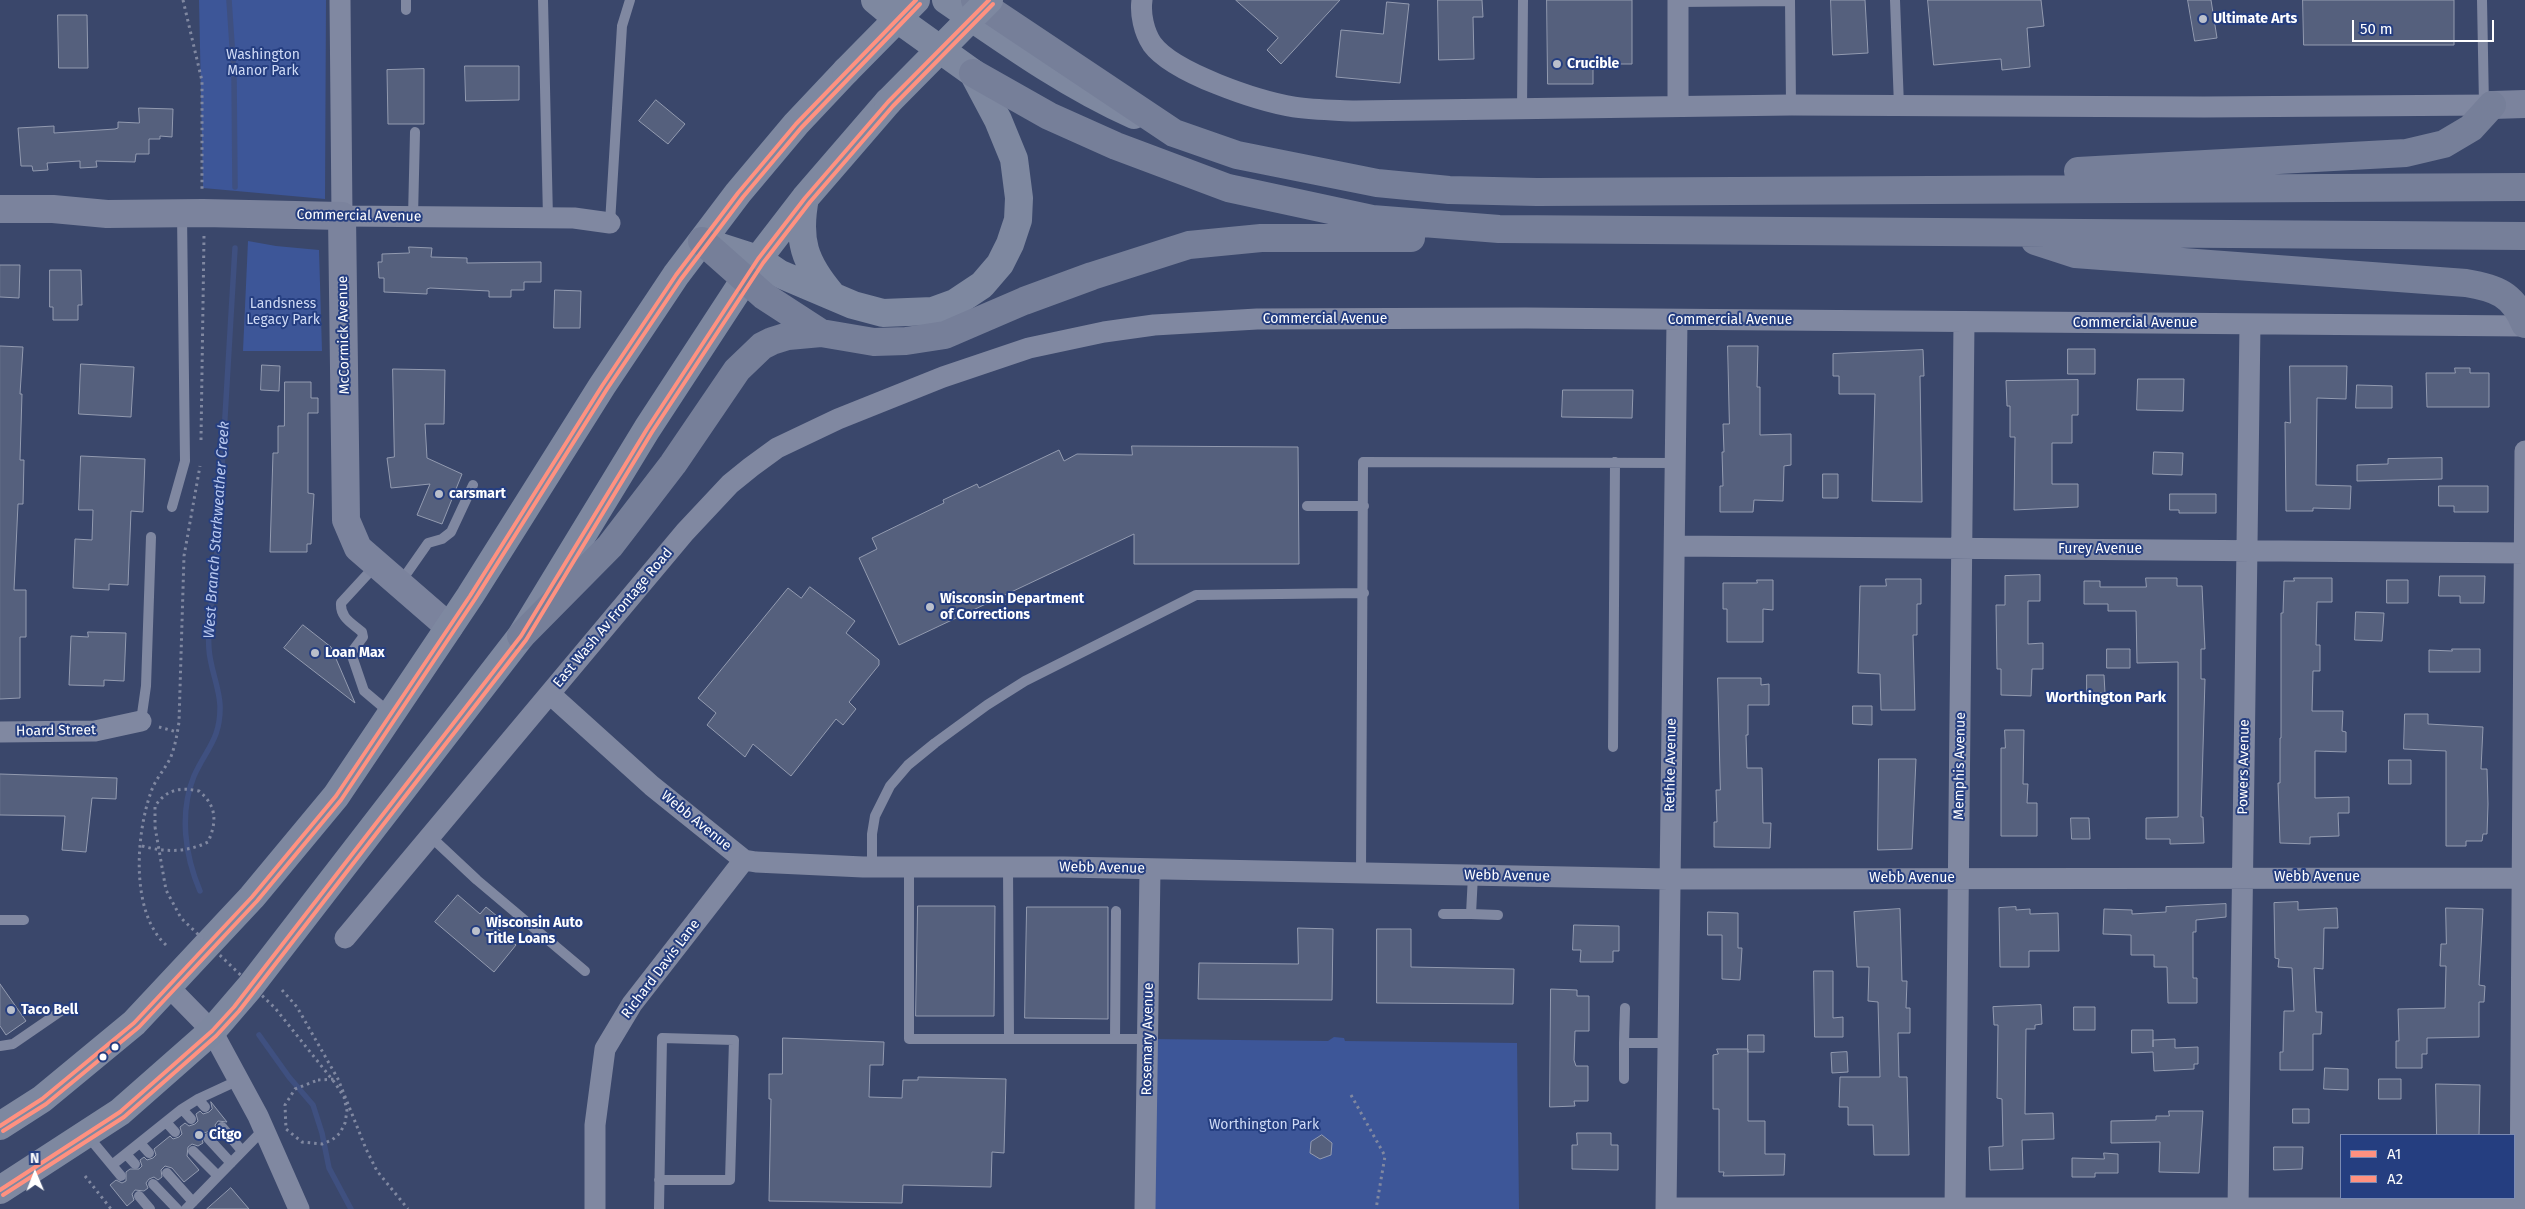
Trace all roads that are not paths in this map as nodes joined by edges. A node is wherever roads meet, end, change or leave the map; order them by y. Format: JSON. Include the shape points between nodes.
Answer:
{"nodes":[{"id":1,"x":340,"y":0,"type":"edge"},
{"id":2,"x":543,"y":0,"type":"edge"},
{"id":3,"x":630,"y":0,"type":"edge"},
{"id":4,"x":876,"y":0,"type":"edge"},
{"id":5,"x":916,"y":0,"type":"edge"},
{"id":6,"x":946,"y":0,"type":"edge"},
{"id":7,"x":975,"y":0,"type":"edge"},
{"id":8,"x":989,"y":0,"type":"edge"},
{"id":9,"x":1142,"y":0,"type":"edge"},
{"id":10,"x":1523,"y":0,"type":"edge"},
{"id":11,"x":1790,"y":0,"type":"edge"},
{"id":12,"x":1895,"y":0,"type":"edge"},
{"id":13,"x":2482,"y":0,"type":"edge"},
{"id":14,"x":1678,"y":1,"type":"edge"},
{"id":15,"x":973,"y":73,"type":"junction"},
{"id":16,"x":2525,"y":104,"type":"edge"},
{"id":17,"x":1791,"y":105,"type":"junction"},
{"id":18,"x":2488,"y":105,"type":"junction"},
{"id":19,"x":1678,"y":106,"type":"junction"},
{"id":20,"x":1899,"y":106,"type":"junction"},
{"id":21,"x":1522,"y":109,"type":"junction"},
{"id":22,"x":415,"y":132,"type":"dead end"},
{"id":23,"x":1174,"y":133,"type":"junction"},
{"id":24,"x":2525,"y":187,"type":"edge"},
{"id":25,"x":1699,"y":192,"type":"junction"},
{"id":26,"x":805,"y":198,"type":"junction"},
{"id":27,"x":0,"y":208,"type":"edge"},
{"id":28,"x":182,"y":213,"type":"junction"},
{"id":29,"x":107,"y":214,"type":"junction"},
{"id":30,"x":342,"y":216,"type":"junction"},
{"id":31,"x":413,"y":217,"type":"junction"},
{"id":32,"x":548,"y":218,"type":"junction"},
{"id":33,"x":610,"y":223,"type":"joint"},
{"id":34,"x":0,"y":226,"type":"edge"},
{"id":35,"x":1499,"y":229,"type":"junction"},
{"id":36,"x":2009,"y":233,"type":"junction"},
{"id":37,"x":2525,"y":236,"type":"edge"},
{"id":38,"x":702,"y":241,"type":"junction"},
{"id":39,"x":751,"y":269,"type":"junction"},
{"id":40,"x":832,"y":294,"type":"junction"},
{"id":41,"x":1677,"y":320,"type":"junction"},
{"id":42,"x":1964,"y":322,"type":"junction"},
{"id":43,"x":2250,"y":324,"type":"junction"},
{"id":44,"x":2525,"y":325,"type":"edge"},
{"id":45,"x":820,"y":333,"type":"junction"},
{"id":46,"x":943,"y":377,"type":"joint"},
{"id":47,"x":2525,"y":451,"type":"edge"},
{"id":48,"x":1615,"y":462,"type":"junction"},
{"id":49,"x":1676,"y":463,"type":"junction"},
{"id":50,"x":473,"y":485,"type":"dead end"},
{"id":51,"x":1307,"y":506,"type":"dead end"},
{"id":52,"x":1364,"y":506,"type":"junction"},
{"id":53,"x":172,"y":507,"type":"dead end"},
{"id":54,"x":151,"y":538,"type":"dead end"},
{"id":55,"x":1675,"y":546,"type":"junction"},
{"id":56,"x":1962,"y":548,"type":"junction"},
{"id":57,"x":2247,"y":550,"type":"junction"},
{"id":58,"x":2525,"y":552,"type":"edge"},
{"id":59,"x":377,"y":565,"type":"junction"},
{"id":60,"x":399,"y":584,"type":"junction"},
{"id":61,"x":1364,"y":593,"type":"junction"},
{"id":62,"x":449,"y":626,"type":"junction"},
{"id":63,"x":521,"y":636,"type":"junction"},
{"id":64,"x":550,"y":694,"type":"junction"},
{"id":65,"x":391,"y":713,"type":"junction"},
{"id":66,"x":141,"y":722,"type":"joint"},
{"id":67,"x":0,"y":732,"type":"edge"},
{"id":68,"x":1613,"y":746,"type":"dead end"},
{"id":69,"x":430,"y":836,"type":"junction"},
{"id":70,"x":744,"y":860,"type":"junction"},
{"id":71,"x":872,"y":867,"type":"junction"},
{"id":72,"x":909,"y":867,"type":"junction"},
{"id":73,"x":1008,"y":867,"type":"junction"},
{"id":74,"x":1150,"y":868,"type":"junction"},
{"id":75,"x":1361,"y":873,"type":"junction"},
{"id":76,"x":1473,"y":875,"type":"junction"},
{"id":77,"x":2242,"y":877,"type":"junction"},
{"id":78,"x":1668,"y":878,"type":"junction"},
{"id":79,"x":1959,"y":878,"type":"junction"},
{"id":80,"x":2524,"y":878,"type":"edge"},
{"id":81,"x":1116,"y":911,"type":"dead end"},
{"id":82,"x":1444,"y":914,"type":"dead end"},
{"id":83,"x":1471,"y":914,"type":"junction"},
{"id":84,"x":1498,"y":914,"type":"dead end"},
{"id":85,"x":0,"y":920,"type":"edge"},
{"id":86,"x":24,"y":920,"type":"dead end"},
{"id":87,"x":346,"y":938,"type":"dead end"},
{"id":88,"x":585,"y":971,"type":"dead end"},
{"id":89,"x":167,"y":985,"type":"junction"},
{"id":90,"x":1625,"y":1008,"type":"dead end"},
{"id":91,"x":61,"y":1011,"type":"dead end"},
{"id":92,"x":212,"y":1031,"type":"junction"},
{"id":93,"x":1009,"y":1039,"type":"junction"},
{"id":94,"x":1115,"y":1039,"type":"junction"},
{"id":95,"x":1148,"y":1039,"type":"junction"},
{"id":96,"x":1624,"y":1043,"type":"junction"},
{"id":97,"x":1667,"y":1043,"type":"junction"},
{"id":98,"x":0,"y":1046,"type":"edge"},
{"id":99,"x":1624,"y":1079,"type":"dead end"},
{"id":100,"x":239,"y":1080,"type":"junction"},
{"id":101,"x":182,"y":1109,"type":"junction"},
{"id":102,"x":191,"y":1119,"type":"dead end"},
{"id":103,"x":166,"y":1122,"type":"junction"},
{"id":104,"x":0,"y":1126,"type":"edge"},
{"id":105,"x":222,"y":1127,"type":"dead end"},
{"id":106,"x":264,"y":1129,"type":"junction"},
{"id":107,"x":175,"y":1132,"type":"dead end"},
{"id":108,"x":86,"y":1134,"type":"junction"},
{"id":109,"x":208,"y":1138,"type":"dead end"},
{"id":110,"x":140,"y":1143,"type":"junction"},
{"id":111,"x":193,"y":1151,"type":"dead end"},
{"id":112,"x":242,"y":1151,"type":"junction"},
{"id":113,"x":149,"y":1153,"type":"dead end"},
{"id":114,"x":126,"y":1154,"type":"junction"},
{"id":115,"x":231,"y":1163,"type":"junction"},
{"id":116,"x":136,"y":1164,"type":"dead end"},
{"id":117,"x":112,"y":1165,"type":"junction"},
{"id":118,"x":167,"y":1173,"type":"dead end"},
{"id":119,"x":121,"y":1176,"type":"dead end"},
{"id":120,"x":218,"y":1176,"type":"junction"},
{"id":121,"x":659,"y":1180,"type":"junction"},
{"id":122,"x":154,"y":1184,"type":"dead end"},
{"id":123,"x":0,"y":1190,"type":"edge"},
{"id":124,"x":139,"y":1196,"type":"dead end"},
{"id":125,"x":190,"y":1206,"type":"edge"},
{"id":126,"x":1666,"y":1208,"type":"edge"},
{"id":127,"x":1955,"y":1208,"type":"edge"},
{"id":128,"x":2238,"y":1208,"type":"edge"},
{"id":129,"x":2523,"y":1208,"type":"edge"},
{"id":130,"x":150,"y":1209,"type":"edge"},
{"id":131,"x":177,"y":1209,"type":"edge"},
{"id":132,"x":299,"y":1209,"type":"edge"},
{"id":133,"x":595,"y":1209,"type":"edge"},
{"id":134,"x":659,"y":1209,"type":"edge"},
{"id":135,"x":1145,"y":1209,"type":"edge"}],
"edges":[{"from":1,"to":30,"type":"street","name":"McCormick Avenue"},
{"from":2,"to":32,"type":"lane"},
{"from":3,"to":33,"type":"lane","via":[[622,26]]},
{"from":4,"to":15,"type":"main road"},
{"from":5,"to":38,"type":"main road","bridge":true,"via":[[790,131]]},
{"from":6,"to":23,"type":"main road","via":[[1096,98]]},
{"from":7,"to":23,"type":"highway"},
{"from":8,"to":26,"type":"main road","bridge":true,"via":[[888,102]]},
{"from":9,"to":21,"type":"street","via":[[1142,22],[1152,44],[1178,65],[1215,84],[1252,97],[1294,107],[1355,112]]},
{"from":10,"to":21,"type":"lane"},
{"from":11,"to":14,"type":"lane"},
{"from":11,"to":17,"type":"lane"},
{"from":12,"to":20,"type":"lane"},
{"from":13,"to":18,"type":"lane"},
{"from":14,"to":19,"type":"street"},
{"from":15,"to":35,"type":"highway","via":[[1049,116],[1116,146],[1228,188],[1372,219]]},
{"from":15,"to":40,"type":"main road","via":[[1007,140],[1018,174],[1018,220],[1000,264],[982,285],[955,303],[933,310],[883,313],[853,305]]},
{"from":16,"to":18,"type":"street"},
{"from":17,"to":19,"type":"street"},
{"from":17,"to":20,"type":"street"},
{"from":18,"to":20,"type":"street"},
{"from":18,"to":25,"type":"highway","via":[[2472,128],[2444,144],[2406,153]]},
{"from":19,"to":21,"type":"street"},
{"from":22,"to":31,"type":"lane"},
{"from":23,"to":25,"type":"highway","via":[[1237,155],[1377,183],[1449,190]]},
{"from":24,"to":25,"type":"highway"},
{"from":26,"to":39,"type":"main road"},
{"from":26,"to":40,"type":"main road","via":[[800,223],[803,244],[811,268]]},
{"from":27,"to":29,"type":"street","name":"Commercial Avenue"},
{"from":28,"to":29,"type":"street","name":"Commercial Avenue"},
{"from":28,"to":30,"type":"street","name":"Commercial Avenue"},
{"from":28,"to":53,"type":"lane","via":[[185,461]]},
{"from":29,"to":34,"type":"street","name":"Commercial Avenue","via":[[70,223]]},
{"from":30,"to":31,"type":"street","name":"Commercial Avenue"},
{"from":30,"to":59,"type":"street","name":"McCormick Avenue","via":[[346,520],[358,548]]},
{"from":31,"to":32,"type":"street","name":"Commercial Avenue"},
{"from":32,"to":33,"type":"street","name":"Commercial Avenue"},
{"from":35,"to":36,"type":"highway"},
{"from":35,"to":45,"type":"highway","via":[[1400,239],[1261,238],[1189,246],[1100,273],[945,335],[874,342]]},
{"from":36,"to":37,"type":"highway"},
{"from":36,"to":44,"type":"highway","via":[[2075,254],[2466,282],[2493,288],[2510,299],[2520,311]]},
{"from":38,"to":39,"type":"highway"},
{"from":38,"to":62,"type":"main road","via":[[608,378]]},
{"from":39,"to":40,"type":"main road","via":[[780,274]]},
{"from":39,"to":45,"type":"highway","via":[[787,313]]},
{"from":39,"to":63,"type":"main road","via":[[647,428]]},
{"from":41,"to":42,"type":"street","name":"Commercial Avenue"},
{"from":41,"to":46,"type":"street","name":"Commercial Avenue","via":[[1201,321],[1065,340]]},
{"from":41,"to":49,"type":"street","name":"Rethke Avenue"},
{"from":42,"to":43,"type":"street","name":"Commercial Avenue"},
{"from":42,"to":56,"type":"street","name":"Memphis Avenue"},
{"from":43,"to":44,"type":"street","name":"Commercial Avenue"},
{"from":43,"to":57,"type":"street","name":"Powers Avenue"},
{"from":45,"to":63,"type":"highway","via":[[772,341],[751,355],[610,546]]},
{"from":46,"to":64,"type":"street","name":"East Wash Av Frontage Road","via":[[838,419],[777,448],[751,467],[730,484],[685,532]]},
{"from":47,"to":58,"type":"street"},
{"from":48,"to":49,"type":"lane"},
{"from":48,"to":52,"type":"lane","via":[[1364,462]]},
{"from":48,"to":68,"type":"lane"},
{"from":49,"to":55,"type":"street","name":"Rethke Avenue"},
{"from":50,"to":60,"type":"lane","via":[[451,532],[428,544]]},
{"from":51,"to":52,"type":"lane"},
{"from":52,"to":61,"type":"lane"},
{"from":54,"to":66,"type":"lane","via":[[146,686]]},
{"from":55,"to":56,"type":"street","name":"Furey Avenue"},
{"from":55,"to":78,"type":"street","name":"Rethke Avenue"},
{"from":56,"to":57,"type":"street","name":"Furey Avenue"},
{"from":56,"to":79,"type":"street","name":"Memphis Avenue"},
{"from":57,"to":58,"type":"street","name":"Furey Avenue"},
{"from":57,"to":77,"type":"street","name":"Powers Avenue"},
{"from":58,"to":80,"type":"street"},
{"from":59,"to":60,"type":"street","name":"McCormick Avenue"},
{"from":59,"to":65,"type":"lane","via":[[342,603],[341,611],[362,632],[363,637],[351,653],[364,691]]},
{"from":60,"to":62,"type":"street","name":"McCormick Avenue"},
{"from":61,"to":71,"type":"lane","via":[[1196,595],[1025,681],[935,743],[908,765],[890,786],[875,816]]},
{"from":61,"to":75,"type":"lane"},
{"from":62,"to":65,"type":"main road"},
{"from":63,"to":92,"type":"main road","via":[[249,988]]},
{"from":64,"to":69,"type":"street","name":"East Wash Av Frontage Road"},
{"from":64,"to":70,"type":"street","name":"Webb Avenue","via":[[652,786]]},
{"from":65,"to":89,"type":"main road","via":[[336,796],[252,897]]},
{"from":66,"to":67,"type":"street","name":"Hoard Street","via":[[95,732]]},
{"from":69,"to":87,"type":"street","name":"East Wash Av Frontage Road"},
{"from":69,"to":88,"type":"lane"},
{"from":70,"to":71,"type":"street","name":"Webb Avenue"},
{"from":70,"to":133,"type":"street","name":"Richard Davis Lane","via":[[632,1004],[605,1048],[595,1125]]},
{"from":71,"to":72,"type":"street","name":"Webb Avenue"},
{"from":72,"to":73,"type":"street","name":"Webb Avenue"},
{"from":72,"to":93,"type":"lane","via":[[909,1039]]},
{"from":73,"to":74,"type":"street","name":"Webb Avenue"},
{"from":73,"to":93,"type":"lane"},
{"from":74,"to":75,"type":"street","name":"Webb Avenue"},
{"from":74,"to":95,"type":"street","name":"Rosemary Avenue"},
{"from":75,"to":76,"type":"street","name":"Webb Avenue"},
{"from":76,"to":78,"type":"street","name":"Webb Avenue"},
{"from":76,"to":83,"type":"lane"},
{"from":77,"to":79,"type":"street","name":"Webb Avenue"},
{"from":77,"to":80,"type":"street","name":"Webb Avenue"},
{"from":77,"to":128,"type":"street","name":"Powers Avenue"},
{"from":78,"to":79,"type":"street","name":"Webb Avenue"},
{"from":78,"to":97,"type":"street","name":"Rethke Avenue"},
{"from":79,"to":127,"type":"street","name":"Memphis Avenue"},
{"from":80,"to":129,"type":"street"},
{"from":81,"to":94,"type":"lane"},
{"from":82,"to":83,"type":"lane"},
{"from":83,"to":84,"type":"lane"},
{"from":85,"to":86,"type":"lane"},
{"from":89,"to":92,"type":"street"},
{"from":89,"to":104,"type":"main road","via":[[134,1023],[42,1099]]},
{"from":90,"to":96,"type":"lane"},
{"from":91,"to":98,"type":"lane","via":[[13,1044]]},
{"from":92,"to":100,"type":"street"},
{"from":92,"to":108,"type":"main road","via":[[120,1112]]},
{"from":93,"to":94,"type":"lane"},
{"from":94,"to":95,"type":"lane"},
{"from":95,"to":135,"type":"street","name":"Rosemary Avenue"},
{"from":96,"to":97,"type":"lane"},
{"from":96,"to":99,"type":"lane"},
{"from":97,"to":126,"type":"street","name":"Rethke Avenue"},
{"from":100,"to":101,"type":"lane","via":[[201,1103]]},
{"from":100,"to":106,"type":"street"},
{"from":101,"to":102,"type":"lane"},
{"from":101,"to":103,"type":"lane"},
{"from":103,"to":107,"type":"lane"},
{"from":103,"to":110,"type":"lane"},
{"from":105,"to":112,"type":"lane"},
{"from":106,"to":112,"type":"lane"},
{"from":106,"to":132,"type":"street"},
{"from":108,"to":117,"type":"lane"},
{"from":108,"to":123,"type":"main road"},
{"from":109,"to":115,"type":"lane"},
{"from":110,"to":113,"type":"lane"},
{"from":110,"to":114,"type":"lane"},
{"from":111,"to":120,"type":"lane"},
{"from":112,"to":115,"type":"lane"},
{"from":114,"to":116,"type":"lane"},
{"from":114,"to":117,"type":"lane"},
{"from":115,"to":120,"type":"lane"},
{"from":117,"to":119,"type":"lane"},
{"from":118,"to":125,"type":"lane"},
{"from":120,"to":125,"type":"lane"},
{"from":121,"to":121,"type":"lane","via":[[662,1038],[734,1040],[730,1180]]},
{"from":121,"to":134,"type":"lane"},
{"from":122,"to":131,"type":"lane"},
{"from":124,"to":130,"type":"lane"},
{"from":126,"to":127,"type":"street"},
{"from":127,"to":128,"type":"street"},
{"from":128,"to":129,"type":"street"}]}
